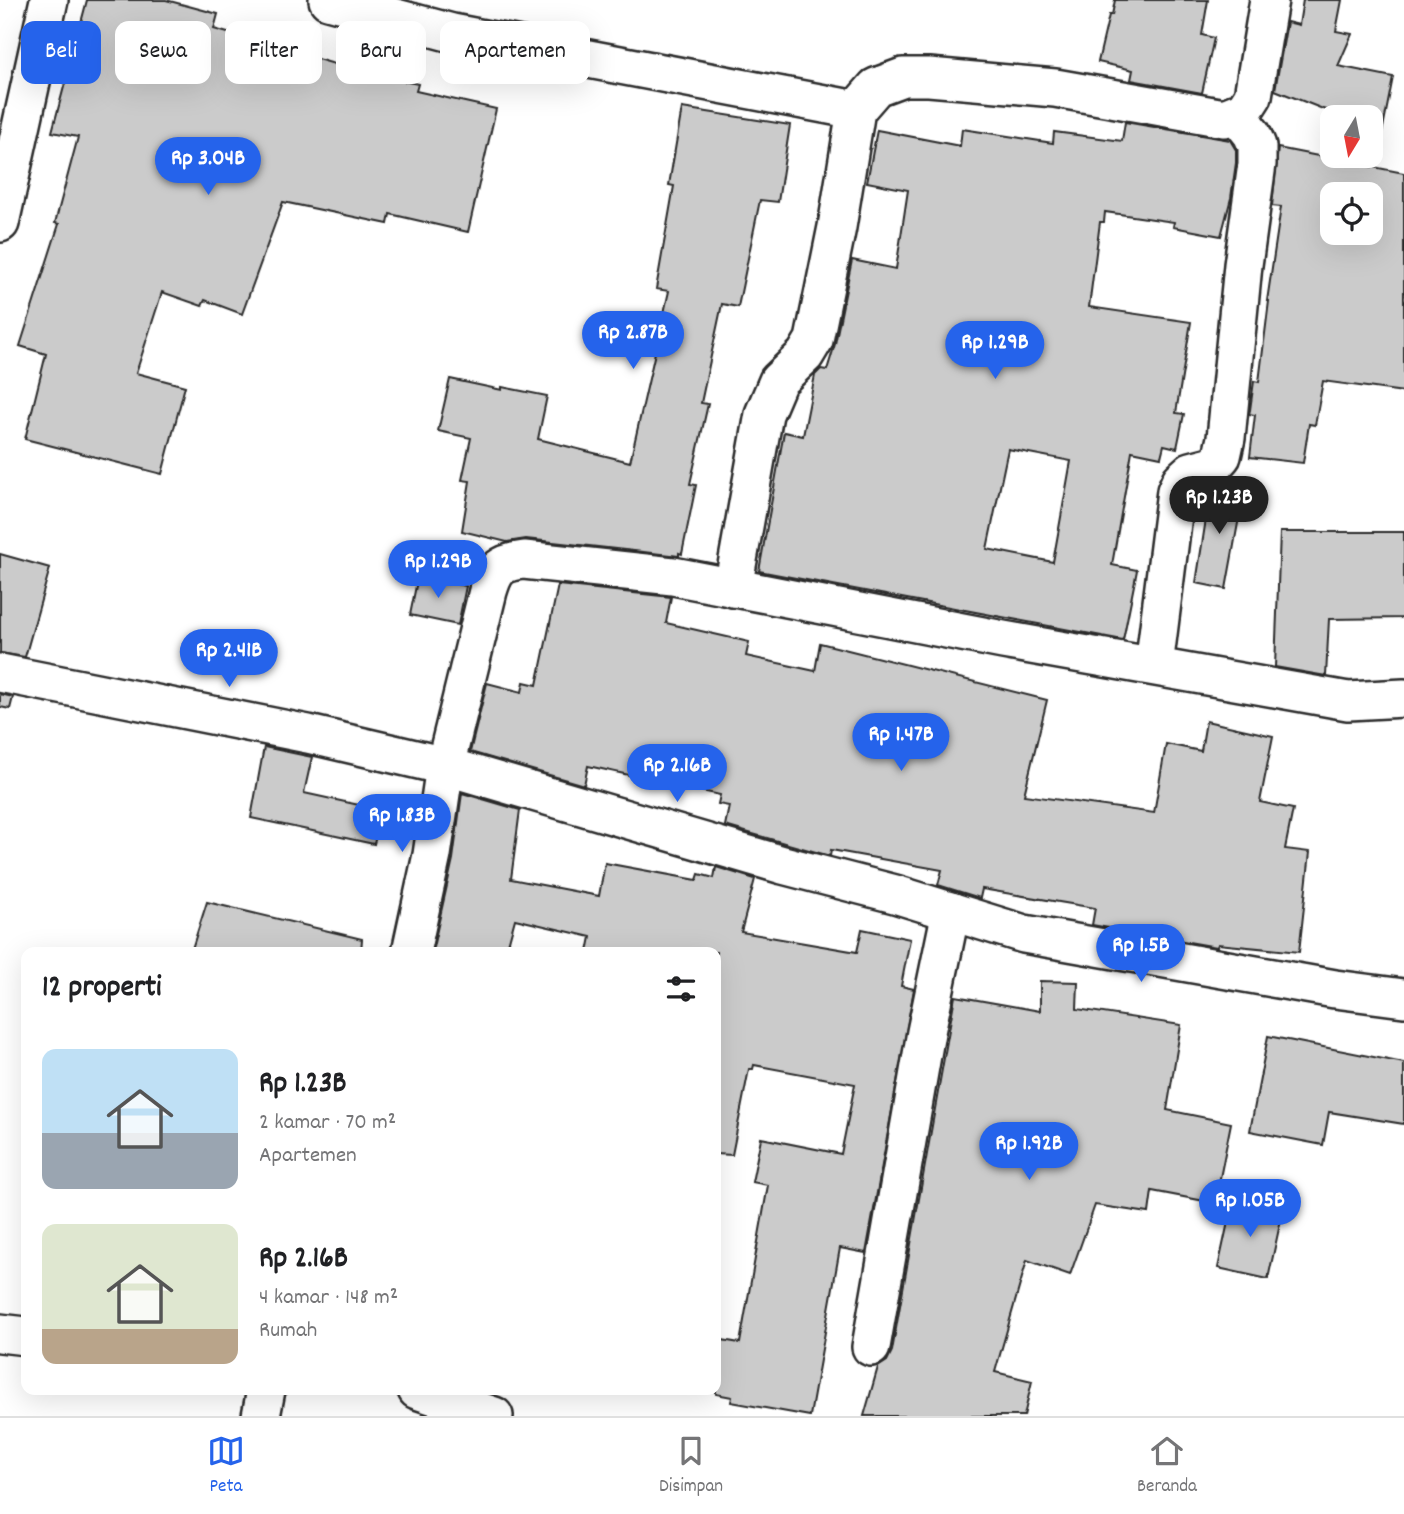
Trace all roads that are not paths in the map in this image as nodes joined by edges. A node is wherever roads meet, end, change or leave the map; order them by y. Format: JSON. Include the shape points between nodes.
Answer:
{"nodes":[{"id":1,"x":49,"y":0,"type":"edge"},
{"id":2,"x":328,"y":0,"type":"edge"},
{"id":3,"x":1269,"y":0,"type":"edge"},
{"id":4,"x":856,"y":110,"type":"junction"},
{"id":5,"x":1236,"y":114,"type":"junction"},
{"id":6,"x":0,"y":223,"type":"edge"},
{"id":7,"x":733,"y":588,"type":"junction"},
{"id":8,"x":1154,"y":666,"type":"junction"},
{"id":9,"x":0,"y":673,"type":"edge"},
{"id":10,"x":1404,"y":698,"type":"edge"},
{"id":11,"x":445,"y":766,"type":"junction"},
{"id":12,"x":950,"y":911,"type":"junction"},
{"id":13,"x":412,"y":947,"type":"edge"},
{"id":14,"x":1404,"y":998,"type":"edge"},
{"id":15,"x":0,"y":1333,"type":"edge"},
{"id":16,"x":21,"y":1335,"type":"edge"},
{"id":17,"x":871,"y":1347,"type":"dead end"},
{"id":18,"x":265,"y":1395,"type":"edge"},
{"id":19,"x":432,"y":1395,"type":"edge"},
{"id":20,"x":261,"y":1416,"type":"edge"},
{"id":21,"x":495,"y":1416,"type":"edge"}],
"edges":[{"from":1,"to":6,"type":"street"},
{"from":2,"to":4,"type":"street","via":[[452,33]]},
{"from":3,"to":5,"type":"street","via":[[1253,96]]},
{"from":4,"to":5,"type":"street","via":[[876,87],[903,77],[929,77],[1055,88],[1224,118]]},
{"from":4,"to":7,"type":"street","via":[[814,340],[778,382],[764,414]]},
{"from":5,"to":8,"type":"street","via":[[1257,146],[1226,438],[1222,456],[1214,465],[1191,471],[1176,491]]},
{"from":7,"to":8,"type":"street"},
{"from":7,"to":11,"type":"street","via":[[673,576],[507,562],[494,572],[488,591]]},
{"from":8,"to":10,"type":"street","via":[[1348,701]]},
{"from":9,"to":11,"type":"street","via":[[309,734]]},
{"from":11,"to":12,"type":"street"},
{"from":11,"to":13,"type":"street"},
{"from":12,"to":14,"type":"street","via":[[1024,934]]},
{"from":12,"to":17,"type":"street"},
{"from":15,"to":16,"type":"street"},
{"from":18,"to":20,"type":"street"},
{"from":19,"to":21,"type":"street"}]}
